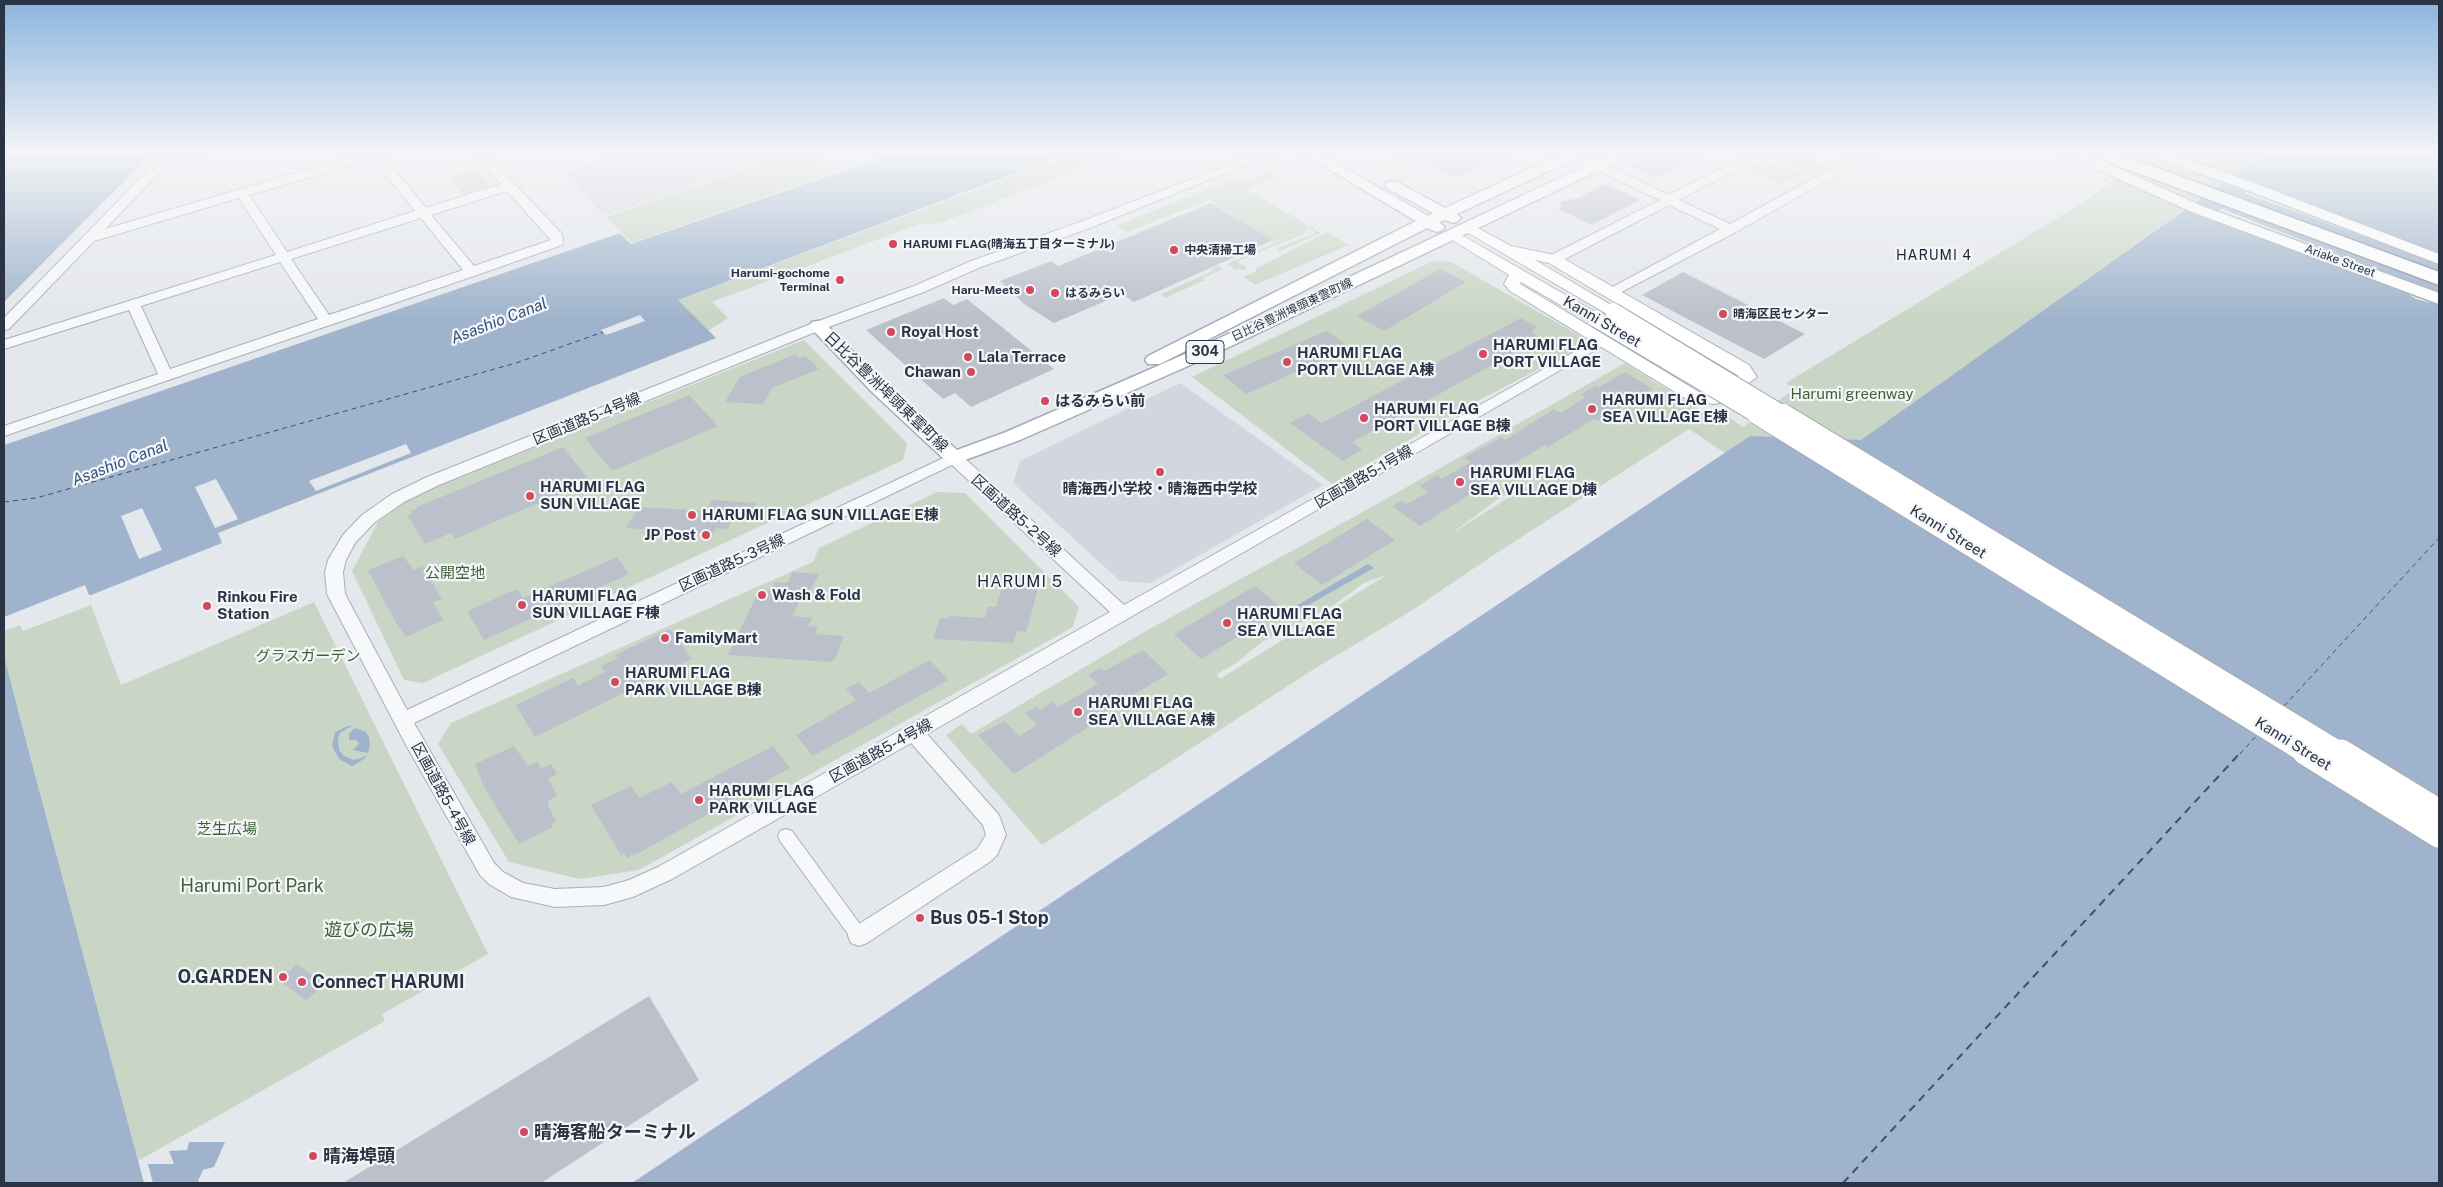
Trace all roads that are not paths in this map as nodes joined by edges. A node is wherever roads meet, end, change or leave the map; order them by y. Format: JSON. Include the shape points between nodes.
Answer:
{"nodes":[{"id":1,"x":119,"y":207,"type":"edge"},
{"id":2,"x":195,"y":207,"type":"edge"},
{"id":3,"x":251,"y":207,"type":"edge"},
{"id":4,"x":419,"y":207,"type":"edge"},
{"id":5,"x":441,"y":207,"type":"edge"},
{"id":6,"x":528,"y":207,"type":"edge"},
{"id":7,"x":1127,"y":207,"type":"edge"},
{"id":8,"x":1404,"y":207,"type":"edge"},
{"id":9,"x":1434,"y":207,"type":"edge"},
{"id":10,"x":1457,"y":207,"type":"edge"},
{"id":11,"x":1513,"y":207,"type":"edge"},
{"id":12,"x":1655,"y":207,"type":"edge"},
{"id":13,"x":1685,"y":207,"type":"edge"},
{"id":14,"x":1769,"y":207,"type":"edge"},
{"id":15,"x":2194,"y":207,"type":"edge"},
{"id":16,"x":2242,"y":207,"type":"edge"},
{"id":17,"x":2250,"y":207,"type":"edge"},
{"id":18,"x":2305,"y":207,"type":"edge"},
{"id":19,"x":423,"y":213,"type":"junction"},
{"id":20,"x":1445,"y":213,"type":"junction"},
{"id":21,"x":1428,"y":221,"type":"junction"},
{"id":22,"x":1470,"y":228,"type":"junction"},
{"id":23,"x":1730,"y":229,"type":"junction"},
{"id":24,"x":1453,"y":236,"type":"junction"},
{"id":25,"x":89,"y":238,"type":"junction"},
{"id":26,"x":1511,"y":250,"type":"junction"},
{"id":27,"x":284,"y":257,"type":"junction"},
{"id":28,"x":1554,"y":259,"type":"junction"},
{"id":29,"x":2439,"y":259,"type":"edge"},
{"id":30,"x":472,"y":272,"type":"junction"},
{"id":31,"x":1517,"y":273,"type":"junction"},
{"id":32,"x":2439,"y":273,"type":"edge"},
{"id":33,"x":2439,"y":279,"type":"edge"},
{"id":34,"x":2439,"y":299,"type":"edge"},
{"id":35,"x":132,"y":304,"type":"junction"},
{"id":36,"x":1607,"y":307,"type":"junction"},
{"id":37,"x":326,"y":321,"type":"junction"},
{"id":38,"x":4,"y":326,"type":"edge"},
{"id":39,"x":818,"y":326,"type":"junction"},
{"id":40,"x":1242,"y":334,"type":"junction"},
{"id":41,"x":1604,"y":341,"type":"junction"},
{"id":42,"x":4,"y":345,"type":"edge"},
{"id":43,"x":1183,"y":345,"type":"junction"},
{"id":44,"x":166,"y":376,"type":"junction"},
{"id":45,"x":4,"y":430,"type":"edge"},
{"id":46,"x":954,"y":458,"type":"junction"},
{"id":47,"x":1123,"y":614,"type":"junction"},
{"id":48,"x":403,"y":720,"type":"junction"},
{"id":49,"x":914,"y":733,"type":"junction"},
{"id":50,"x":2439,"y":812,"type":"edge"},
{"id":51,"x":2439,"y":834,"type":"edge"},
{"id":52,"x":786,"y":836,"type":"dead end"},
{"id":53,"x":859,"y":936,"type":"joint"}],
"edges":[{"from":1,"to":25,"type":"street"},
{"from":2,"to":25,"type":"street"},
{"from":3,"to":27,"type":"street"},
{"from":4,"to":19,"type":"street"},
{"from":5,"to":19,"type":"street"},
{"from":6,"to":30,"type":"street","via":[[558,241]]},
{"from":7,"to":39,"type":"street","name":"区画道路5-4号線"},
{"from":8,"to":21,"type":"main road"},
{"from":9,"to":20,"type":"main road"},
{"from":10,"to":20,"type":"main road","name":"日比谷豊洲埠頭東雲町線","number":"304"},
{"from":11,"to":22,"type":"main road","name":"日比谷豊洲埠頭東雲町線","number":"304"},
{"from":12,"to":28,"type":"street"},
{"from":13,"to":23,"type":"street"},
{"from":14,"to":23,"type":"street"},
{"from":15,"to":34,"type":"main road","name":"Ariake Street"},
{"from":16,"to":33,"type":"highway"},
{"from":17,"to":32,"type":"highway"},
{"from":18,"to":29,"type":"main road"},
{"from":19,"to":27,"type":"street"},
{"from":19,"to":30,"type":"street"},
{"from":20,"to":21,"type":"main road","name":"日比谷豊洲埠頭東雲町線","number":"304"},
{"from":20,"to":22,"type":"main road"},
{"from":21,"to":24,"type":"main road"},
{"from":21,"to":43,"type":"main road","name":"日比谷豊洲埠頭東雲町線","number":"304"},
{"from":22,"to":24,"type":"main road","name":"日比谷豊洲埠頭東雲町線","number":"304"},
{"from":22,"to":26,"type":"main road","name":"Kanni Street"},
{"from":23,"to":36,"type":"street"},
{"from":24,"to":31,"type":"main road","name":"Kanni Street"},
{"from":24,"to":40,"type":"main road","name":"日比谷豊洲埠頭東雲町線","number":"304"},
{"from":25,"to":38,"type":"street"},
{"from":26,"to":28,"type":"main road"},
{"from":26,"to":36,"type":"main road","name":"Kanni Street"},
{"from":27,"to":35,"type":"street"},
{"from":27,"to":37,"type":"street"},
{"from":28,"to":36,"type":"main road"},
{"from":30,"to":37,"type":"street"},
{"from":31,"to":36,"type":"main road","name":"Kanni Street"},
{"from":31,"to":41,"type":"main road","via":[[1512,284],[1515,288]]},
{"from":35,"to":42,"type":"street"},
{"from":35,"to":44,"type":"street"},
{"from":36,"to":41,"type":"main road","via":[[1743,369],[1749,377],[1714,399],[1702,398]]},
{"from":36,"to":50,"type":"main road","name":"Kanni Street","bridge":true},
{"from":36,"to":51,"type":"main road","name":"Kanni Street","bridge":true,"via":[[1706,384]]},
{"from":37,"to":44,"type":"street"},
{"from":39,"to":46,"type":"main road","name":"日比谷豊洲埠頭東雲町線","via":[[878,388]]},
{"from":39,"to":48,"type":"street","name":"区画道路5-4号線","via":[[414,489],[368,519],[342,549],[334,572],[334,584],[342,606]]},
{"from":40,"to":43,"type":"main road","via":[[1196,351]]},
{"from":40,"to":46,"type":"main road","name":"日比谷豊洲埠頭東雲町線","number":"304","via":[[1013,436]]},
{"from":41,"to":47,"type":"street","name":"区画道路5-1号線"},
{"from":43,"to":46,"type":"main road","name":"日比谷豊洲埠頭東雲町線","number":"304"},
{"from":44,"to":45,"type":"street"},
{"from":46,"to":47,"type":"street","name":"区画道路5-2号線"},
{"from":46,"to":48,"type":"street","name":"区画道路5-3号線"},
{"from":47,"to":49,"type":"street","name":"区画道路5-4号線"},
{"from":48,"to":49,"type":"street","name":"区画道路5-4号線","via":[[487,869],[519,891],[556,898],[591,898],[633,888]]},
{"from":49,"to":53,"type":"street","via":[[992,821],[996,836],[984,855]]},
{"from":52,"to":53,"type":"street"}]}
